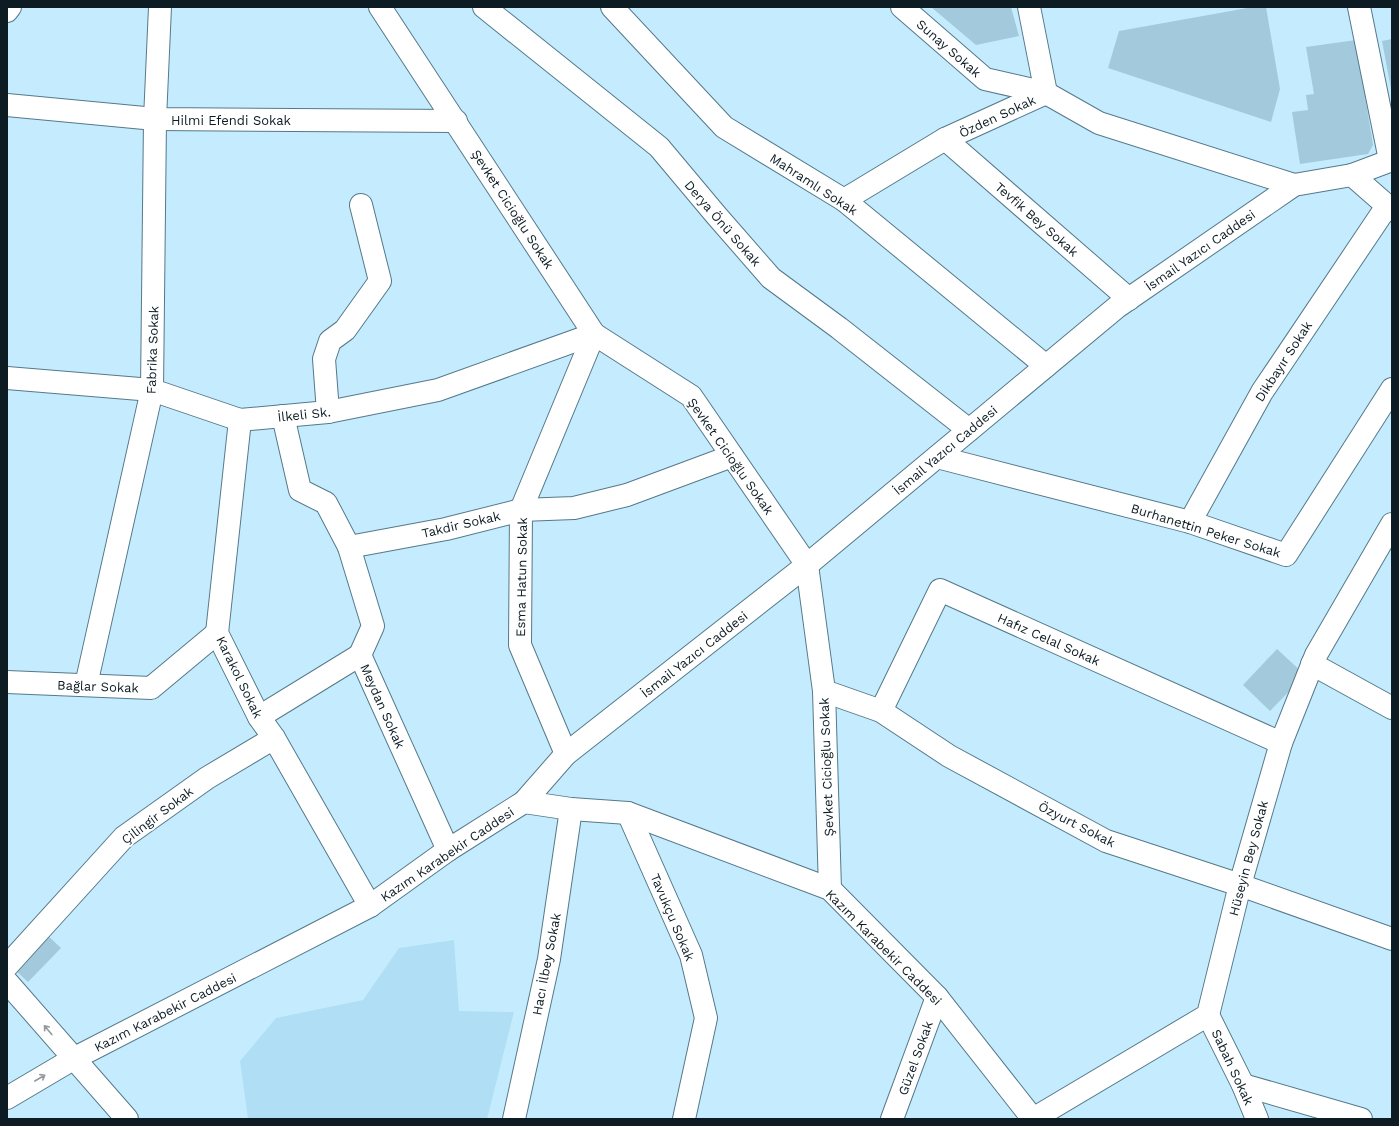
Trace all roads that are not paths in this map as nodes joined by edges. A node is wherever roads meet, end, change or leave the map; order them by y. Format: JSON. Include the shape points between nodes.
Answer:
{"nodes":[{"id":1,"x":10,"y":7,"type":"edge"},
{"id":2,"x":160,"y":7,"type":"edge"},
{"id":3,"x":380,"y":7,"type":"edge"},
{"id":4,"x":484,"y":7,"type":"edge"},
{"id":5,"x":612,"y":7,"type":"edge"},
{"id":6,"x":902,"y":7,"type":"edge"},
{"id":7,"x":1029,"y":7,"type":"edge"},
{"id":8,"x":1359,"y":7,"type":"edge"},
{"id":9,"x":7,"y":11,"type":"edge"},
{"id":10,"x":1046,"y":93,"type":"junction"},
{"id":11,"x":7,"y":106,"type":"edge"},
{"id":12,"x":156,"y":119,"type":"junction"},
{"id":13,"x":456,"y":121,"type":"junction"},
{"id":14,"x":946,"y":140,"type":"junction"},
{"id":15,"x":1391,"y":160,"type":"edge"},
{"id":16,"x":1352,"y":175,"type":"junction"},
{"id":17,"x":1294,"y":185,"type":"junction"},
{"id":18,"x":844,"y":200,"type":"junction"},
{"id":19,"x":361,"y":205,"type":"dead end"},
{"id":20,"x":1389,"y":208,"type":"edge"},
{"id":21,"x":1129,"y":299,"type":"junction"},
{"id":22,"x":594,"y":334,"type":"junction"},
{"id":23,"x":1046,"y":366,"type":"junction"},
{"id":24,"x":7,"y":378,"type":"edge"},
{"id":25,"x":1392,"y":389,"type":"edge"},
{"id":26,"x":152,"y":390,"type":"junction"},
{"id":27,"x":328,"y":412,"type":"junction"},
{"id":28,"x":283,"y":416,"type":"junction"},
{"id":29,"x":240,"y":420,"type":"junction"},
{"id":30,"x":969,"y":430,"type":"junction"},
{"id":31,"x":732,"y":456,"type":"junction"},
{"id":32,"x":937,"y":457,"type":"junction"},
{"id":33,"x":521,"y":510,"type":"junction"},
{"id":34,"x":1190,"y":522,"type":"junction"},
{"id":35,"x":1392,"y":524,"type":"edge"},
{"id":36,"x":349,"y":547,"type":"junction"},
{"id":37,"x":807,"y":565,"type":"junction"},
{"id":38,"x":217,"y":633,"type":"junction"},
{"id":39,"x":360,"y":655,"type":"junction"},
{"id":40,"x":1312,"y":664,"type":"junction"},
{"id":41,"x":7,"y":682,"type":"edge"},
{"id":42,"x":86,"y":685,"type":"junction"},
{"id":43,"x":824,"y":692,"type":"junction"},
{"id":44,"x":1392,"y":708,"type":"edge"},
{"id":45,"x":881,"y":711,"type":"junction"},
{"id":46,"x":259,"y":717,"type":"junction"},
{"id":47,"x":274,"y":738,"type":"junction"},
{"id":48,"x":1281,"y":743,"type":"junction"},
{"id":49,"x":566,"y":754,"type":"junction"},
{"id":50,"x":524,"y":802,"type":"junction"},
{"id":51,"x":571,"y":809,"type":"junction"},
{"id":52,"x":628,"y":813,"type":"junction"},
{"id":53,"x":448,"y":850,"type":"junction"},
{"id":54,"x":1240,"y":885,"type":"junction"},
{"id":55,"x":830,"y":889,"type":"junction"},
{"id":56,"x":370,"y":906,"type":"junction"},
{"id":57,"x":1392,"y":939,"type":"edge"},
{"id":58,"x":7,"y":966,"type":"edge"},
{"id":59,"x":7,"y":982,"type":"edge"},
{"id":60,"x":937,"y":997,"type":"junction"},
{"id":61,"x":1208,"y":1015,"type":"junction"},
{"id":62,"x":73,"y":1059,"type":"junction"},
{"id":63,"x":1243,"y":1085,"type":"junction"},
{"id":64,"x":7,"y":1098,"type":"edge"},
{"id":65,"x":127,"y":1119,"type":"edge"},
{"id":66,"x":514,"y":1119,"type":"edge"},
{"id":67,"x":684,"y":1119,"type":"edge"},
{"id":68,"x":892,"y":1119,"type":"edge"},
{"id":69,"x":1033,"y":1119,"type":"edge"},
{"id":70,"x":1256,"y":1119,"type":"edge"},
{"id":71,"x":1361,"y":1119,"type":"edge"}],
"edges":[{"from":1,"to":9,"type":"street"},
{"from":2,"to":12,"type":"street","name":"Fabrika Sokak"},
{"from":3,"to":13,"type":"street","name":"Şevket Cicioğlu Sokak"},
{"from":4,"to":30,"type":"street","name":"Derya Önü Sokak","via":[[659,147],[771,278]]},
{"from":5,"to":18,"type":"street","name":"Mahramlı Sokak","via":[[724,127]]},
{"from":6,"to":10,"type":"street","name":"Sunay Sokak","via":[[985,79]]},
{"from":7,"to":10,"type":"street"},
{"from":8,"to":15,"type":"street"},
{"from":10,"to":14,"type":"street","name":"Özden Sokak"},
{"from":10,"to":17,"type":"street","name":"Özden Sokak","via":[[1099,123]]},
{"from":11,"to":12,"type":"street","name":"Hilmi Efendi Sokak"},
{"from":12,"to":13,"type":"street","name":"Hilmi Efendi Sokak"},
{"from":12,"to":26,"type":"street","name":"Fabrika Sokak"},
{"from":13,"to":22,"type":"street","name":"Şevket Cicioğlu Sokak"},
{"from":14,"to":18,"type":"street","name":"Özden Sokak"},
{"from":14,"to":21,"type":"street","name":"Tevfik Bey Sokak"},
{"from":15,"to":16,"type":"street","name":"İsmail Yazıcı Caddesi"},
{"from":16,"to":17,"type":"street","name":"İsmail Yazıcı Caddesi"},
{"from":16,"to":20,"type":"street"},
{"from":17,"to":21,"type":"street","name":"İsmail Yazıcı Caddesi"},
{"from":18,"to":23,"type":"street","name":"Mahramlı Sokak"},
{"from":19,"to":27,"type":"street","via":[[380,281],[345,330],[330,341],[324,359]]},
{"from":20,"to":34,"type":"street","name":"Dikbayır Sokak","via":[[1262,392]]},
{"from":21,"to":23,"type":"street","name":"İsmail Yazıcı Caddesi"},
{"from":22,"to":27,"type":"street","name":"İlkeli Sk.","via":[[438,390]]},
{"from":22,"to":31,"type":"street","name":"Şevket Cicioğlu Sokak","via":[[691,396]]},
{"from":22,"to":33,"type":"street","name":"Esma Hatun Sokak"},
{"from":23,"to":30,"type":"street","name":"İsmail Yazıcı Caddesi"},
{"from":24,"to":26,"type":"street","name":"İlkeli Sk."},
{"from":25,"to":34,"type":"street","name":"Burhanettin Peker Sokak","via":[[1286,555]]},
{"from":26,"to":29,"type":"street","name":"İlkeli Sk."},
{"from":26,"to":42,"type":"street","name":"Fabrika Sokak"},
{"from":27,"to":28,"type":"street","name":"İlkeli Sk."},
{"from":28,"to":29,"type":"street","name":"İlkeli Sk."},
{"from":28,"to":36,"type":"street","name":"Meydan Sokak","via":[[300,490],[326,503]]},
{"from":29,"to":38,"type":"street","name":"Karakol Sokak"},
{"from":30,"to":32,"type":"street","name":"İsmail Yazıcı Caddesi"},
{"from":31,"to":33,"type":"street","name":"Takdir Sokak","via":[[627,495],[574,508]]},
{"from":31,"to":37,"type":"street","name":"Şevket Cicioğlu Sokak"},
{"from":32,"to":34,"type":"street","name":"Burhanettin Peker Sokak"},
{"from":32,"to":37,"type":"street","name":"İsmail Yazıcı Caddesi"},
{"from":33,"to":36,"type":"street","name":"Takdir Sokak","via":[[446,529]]},
{"from":33,"to":49,"type":"street","name":"Esma Hatun Sokak","via":[[520,645]]},
{"from":35,"to":40,"type":"street","name":"Hüseyin Bey Sokak"},
{"from":36,"to":39,"type":"street","name":"Meydan Sokak","via":[[373,626]]},
{"from":37,"to":43,"type":"street","name":"Şevket Cicioğlu Sokak"},
{"from":37,"to":49,"type":"street","name":"İsmail Yazıcı Caddesi"},
{"from":38,"to":42,"type":"street","name":"Bağlar Sokak","via":[[150,688]]},
{"from":38,"to":46,"type":"street","name":"Karakol Sokak"},
{"from":39,"to":46,"type":"street"},
{"from":39,"to":53,"type":"street","name":"Meydan Sokak"},
{"from":40,"to":44,"type":"street"},
{"from":40,"to":48,"type":"street","name":"Hüseyin Bey Sokak"},
{"from":41,"to":42,"type":"street","name":"Bağlar Sokak"},
{"from":43,"to":45,"type":"street","name":"Özyurt Sokak"},
{"from":43,"to":55,"type":"street","name":"Şevket Cicioğlu Sokak"},
{"from":45,"to":48,"type":"street","name":"Hafız Celal Sokak","via":[[940,590]]},
{"from":45,"to":54,"type":"street","name":"Özyurt Sokak","via":[[949,756],[1106,841]]},
{"from":46,"to":47,"type":"street","name":"Karakol Sokak"},
{"from":47,"to":56,"type":"street","name":"Karakol Sokak"},
{"from":47,"to":58,"type":"street","name":"Çilingir Sokak","via":[[207,778],[124,837]]},
{"from":48,"to":54,"type":"street","name":"Hüseyin Bey Sokak"},
{"from":49,"to":50,"type":"street","name":"İsmail Yazıcı Caddesi"},
{"from":50,"to":51,"type":"street","name":"Kazım Karabekir Caddesi"},
{"from":50,"to":53,"type":"street","name":"Kazım Karabekir Caddesi"},
{"from":51,"to":52,"type":"street","name":"Kazım Karabekir Caddesi"},
{"from":51,"to":66,"type":"street","name":"Hacı İlbey Sokak","via":[[549,959]]},
{"from":52,"to":55,"type":"street","name":"Kazım Karabekir Caddesi"},
{"from":52,"to":67,"type":"street","name":"Tavukçu Sokak","via":[[691,955],[706,1018]]},
{"from":53,"to":56,"type":"street","name":"Kazım Karabekir Caddesi"},
{"from":54,"to":57,"type":"street","name":"Özyurt Sokak"},
{"from":54,"to":61,"type":"street","name":"Hüseyin Bey Sokak"},
{"from":55,"to":60,"type":"street","name":"Kazım Karabekir Caddesi"},
{"from":56,"to":62,"type":"street","name":"Kazım Karabekir Caddesi"},
{"from":62,"to":59,"type":"street","one_way":true},
{"from":60,"to":68,"type":"street","name":"Güzel Sokak"},
{"from":60,"to":69,"type":"street","name":"Kazım Karabekir Caddesi"},
{"from":61,"to":63,"type":"street","name":"Sabah Sokak"},
{"from":61,"to":69,"type":"street"},
{"from":64,"to":62,"type":"street","name":"Kazım Karabekir Caddesi","one_way":true},
{"from":62,"to":65,"type":"street"},
{"from":63,"to":70,"type":"street","name":"Sabah Sokak"},
{"from":63,"to":71,"type":"street"}]}
